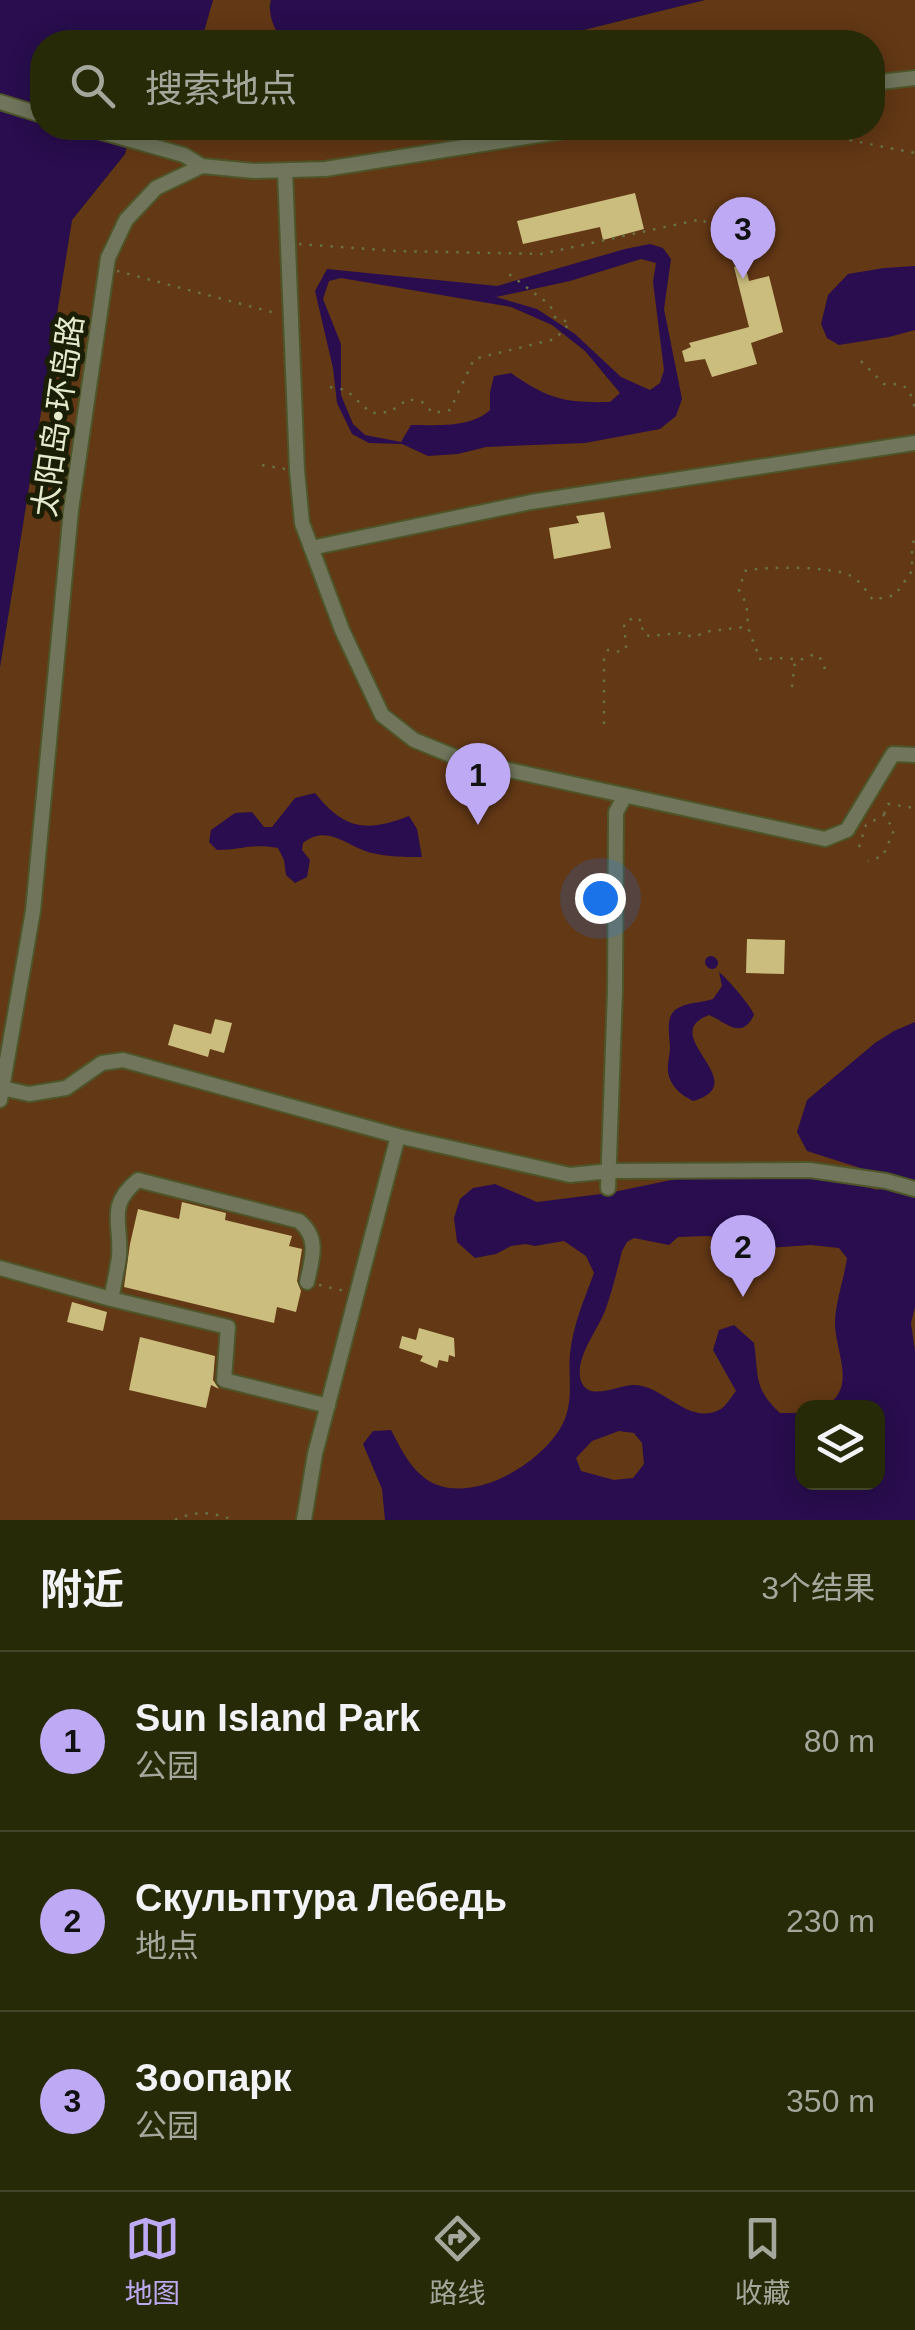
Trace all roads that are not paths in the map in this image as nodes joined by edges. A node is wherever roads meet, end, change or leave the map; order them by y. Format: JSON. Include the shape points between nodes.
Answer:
{"nodes":[{"id":1,"x":915,"y":78,"type":"edge"},
{"id":2,"x":885,"y":81,"type":"edge"},
{"id":3,"x":0,"y":102,"type":"edge"},
{"id":4,"x":30,"y":111,"type":"edge"},
{"id":5,"x":131,"y":140,"type":"edge"},
{"id":6,"x":509,"y":140,"type":"edge"},
{"id":7,"x":202,"y":166,"type":"junction"},
{"id":8,"x":285,"y":171,"type":"junction"},
{"id":9,"x":915,"y":442,"type":"edge"},
{"id":10,"x":311,"y":548,"type":"junction"},
{"id":11,"x":915,"y":755,"type":"edge"},
{"id":12,"x":626,"y":796,"type":"junction"},
{"id":13,"x":1,"y":1094,"type":"edge"},
{"id":14,"x":398,"y":1136,"type":"junction"},
{"id":15,"x":610,"y":1171,"type":"junction"},
{"id":16,"x":608,"y":1188,"type":"dead end"},
{"id":17,"x":915,"y":1188,"type":"edge"},
{"id":18,"x":0,"y":1268,"type":"edge"},
{"id":19,"x":307,"y":1282,"type":"road end"},
{"id":20,"x":112,"y":1298,"type":"junction"},
{"id":21,"x":328,"y":1406,"type":"junction"},
{"id":22,"x":304,"y":1520,"type":"edge"}],
"edges":[{"from":1,"to":2,"type":"street"},
{"from":3,"to":4,"type":"street"},
{"from":5,"to":7,"type":"street"},
{"from":6,"to":8,"type":"street"},
{"from":7,"to":8,"type":"street"},
{"from":7,"to":13,"type":"street","name":"太阳岛•环岛路","via":[[156,188],[126,220],[108,258],[72,510],[33,911]]},
{"from":8,"to":10,"type":"street","via":[[297,470]]},
{"from":9,"to":10,"type":"street","via":[[531,502]]},
{"from":10,"to":12,"type":"street","via":[[382,716],[414,740],[463,760]]},
{"from":11,"to":12,"type":"street","via":[[894,754],[847,830],[825,839]]},
{"from":12,"to":15,"type":"street","via":[[616,812]]},
{"from":13,"to":14,"type":"street","via":[[66,1088],[102,1064],[122,1060]]},
{"from":14,"to":15,"type":"street","via":[[570,1175]]},
{"from":14,"to":21,"type":"street"},
{"from":15,"to":16,"type":"street"},
{"from":15,"to":17,"type":"street","via":[[810,1170]]},
{"from":18,"to":20,"type":"street"},
{"from":19,"to":20,"type":"street","via":[[314,1250],[309,1229],[298,1221],[138,1180],[117,1210]]},
{"from":20,"to":21,"type":"street","via":[[228,1327],[224,1380]]},
{"from":21,"to":22,"type":"street"}]}
